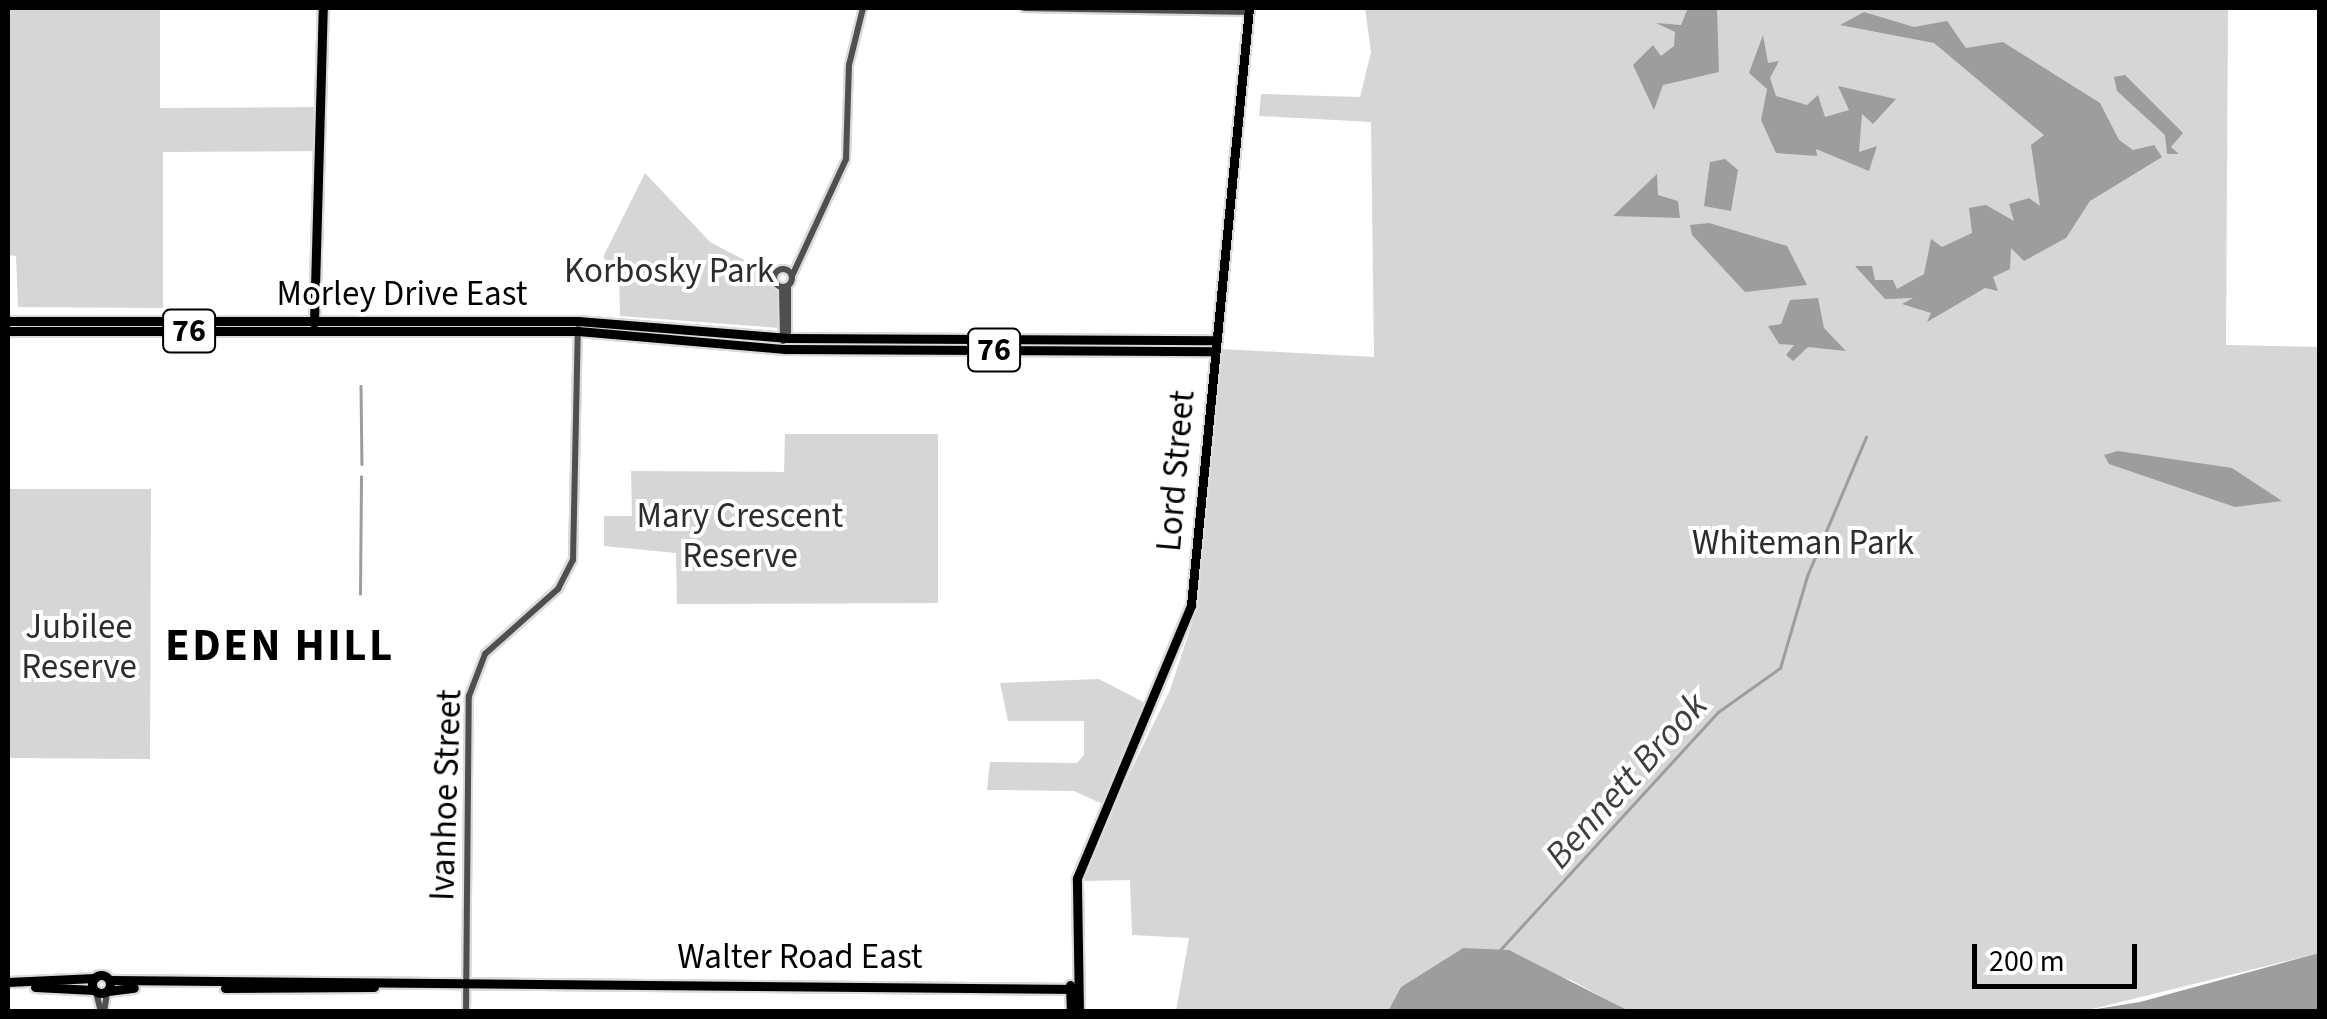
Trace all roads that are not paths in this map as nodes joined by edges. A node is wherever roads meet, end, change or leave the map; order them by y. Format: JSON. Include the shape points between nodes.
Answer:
{"nodes":[{"id":1,"x":320,"y":8,"type":"edge"},
{"id":2,"x":864,"y":8,"type":"edge"},
{"id":3,"x":1024,"y":8,"type":"edge"},
{"id":4,"x":1249,"y":10,"type":"edge"},
{"id":5,"x":798,"y":262,"type":"junction"},
{"id":6,"x":784,"y":269,"type":"junction"},
{"id":7,"x":792,"y":276,"type":"junction"},
{"id":8,"x":785,"y":287,"type":"junction"},
{"id":9,"x":10,"y":321,"type":"edge"},
{"id":10,"x":316,"y":321,"type":"junction"},
{"id":11,"x":578,"y":326,"type":"junction"},
{"id":12,"x":8,"y":331,"type":"edge"},
{"id":13,"x":299,"y":331,"type":"junction"},
{"id":14,"x":338,"y":331,"type":"junction"},
{"id":15,"x":24,"y":332,"type":"junction"},
{"id":16,"x":785,"y":342,"type":"junction"},
{"id":17,"x":1215,"y":345,"type":"junction"},
{"id":18,"x":94,"y":978,"type":"junction"},
{"id":19,"x":8,"y":985,"type":"edge"},
{"id":20,"x":466,"y":985,"type":"junction"},
{"id":21,"x":108,"y":988,"type":"junction"},
{"id":22,"x":1074,"y":989,"type":"junction"},
{"id":23,"x":95,"y":991,"type":"junction"},
{"id":24,"x":102,"y":1012,"type":"edge"},
{"id":25,"x":466,"y":1012,"type":"edge"},
{"id":26,"x":1070,"y":1012,"type":"edge"},
{"id":27,"x":1079,"y":1012,"type":"edge"}],
"edges":[{"from":1,"to":10,"type":"main road"},
{"from":2,"to":5,"type":"street","via":[[849,65],[846,159]]},
{"from":3,"to":4,"type":"street"},
{"from":4,"to":17,"type":"main road","name":"Lord Street"},
{"from":5,"to":6,"type":"street"},
{"from":5,"to":7,"type":"street"},
{"from":6,"to":7,"type":"street"},
{"from":6,"to":8,"type":"street","via":[[774,277]]},
{"from":7,"to":8,"type":"street"},
{"from":8,"to":16,"type":"street"},
{"from":9,"to":10,"type":"main road","name":"Morley Drive East","number":"76"},
{"from":9,"to":15,"type":"main road"},
{"from":10,"to":11,"type":"main road","name":"Morley Drive East","number":"76"},
{"from":10,"to":13,"type":"main road"},
{"from":10,"to":14,"type":"main road"},
{"from":11,"to":14,"type":"main road","name":"Morley Drive East","number":"76"},
{"from":11,"to":16,"type":"main road","name":"Morley Drive East","number":"76"},
{"from":11,"to":20,"type":"street","name":"Ivanhoe Street","via":[[573,560],[558,589],[485,654],[468,696]]},
{"from":12,"to":15,"type":"main road","name":"Morley Drive East","number":"76"},
{"from":13,"to":14,"type":"main road","name":"Morley Drive East","number":"76"},
{"from":13,"to":15,"type":"main road","name":"Morley Drive East","number":"76"},
{"from":16,"to":17,"type":"main road","name":"Morley Drive East","number":"76"},
{"from":17,"to":22,"type":"main road","name":"Lord Street","via":[[1188,620],[1084,856]]},
{"from":18,"to":19,"type":"main road"},
{"from":18,"to":21,"type":"main road"},
{"from":18,"to":23,"type":"main road"},
{"from":19,"to":23,"type":"main road"},
{"from":20,"to":21,"type":"main road","name":"Walter Road East"},
{"from":20,"to":22,"type":"main road","name":"Walter Road East"},
{"from":20,"to":25,"type":"street","name":"Ivanhoe Street"},
{"from":21,"to":23,"type":"main road"},
{"from":21,"to":24,"type":"street"},
{"from":22,"to":26,"type":"main road","name":"Lord Street"},
{"from":22,"to":27,"type":"main road","name":"Lord Street"},
{"from":23,"to":24,"type":"street"}]}
